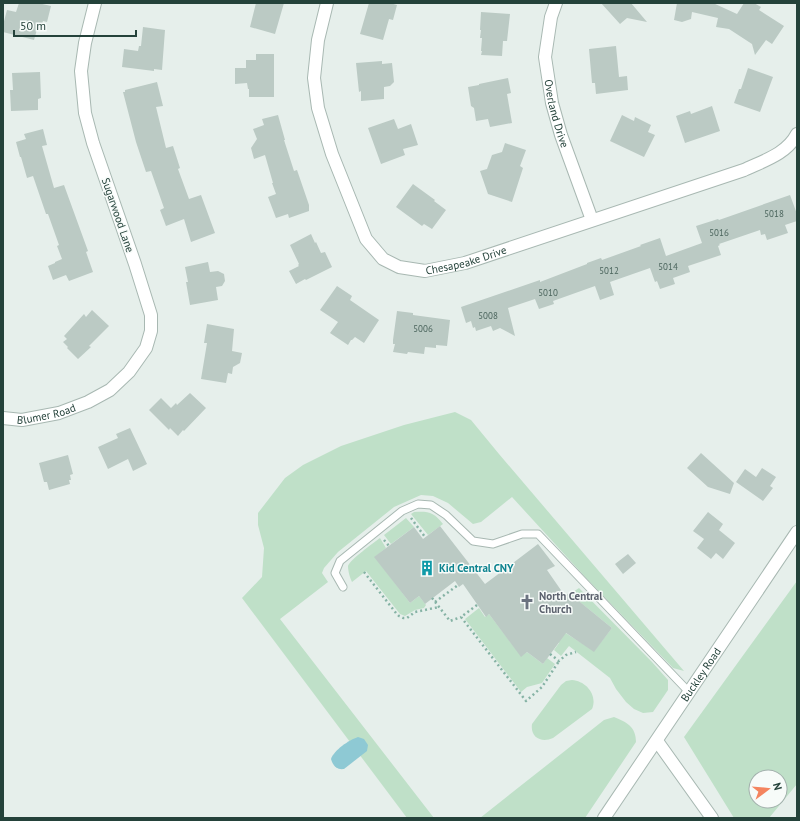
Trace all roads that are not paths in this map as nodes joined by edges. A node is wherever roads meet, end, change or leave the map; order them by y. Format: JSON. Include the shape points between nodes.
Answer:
{"nodes":[{"id":1,"x":96,"y":3,"type":"edge"},
{"id":2,"x":327,"y":3,"type":"edge"},
{"id":3,"x":556,"y":3,"type":"edge"},
{"id":4,"x":797,"y":134,"type":"edge"},
{"id":5,"x":592,"y":220,"type":"junction"},
{"id":6,"x":88,"y":402,"type":"joint"},
{"id":7,"x":3,"y":418,"type":"edge"},
{"id":8,"x":797,"y":532,"type":"edge"},
{"id":9,"x":343,"y":588,"type":"dead end"},
{"id":10,"x":689,"y":692,"type":"junction"},
{"id":11,"x":657,"y":741,"type":"junction"},
{"id":12,"x":604,"y":818,"type":"edge"},
{"id":13,"x":712,"y":818,"type":"edge"}],
"edges":[{"from":1,"to":6,"type":"street","name":"Sugarwood Lane","via":[[80,71],[85,113],[92,143],[151,315],[151,331],[146,348],[130,372],[110,390]]},
{"from":2,"to":5,"type":"street","name":"Chesapeake Drive","via":[[318,40],[314,78],[318,108],[332,154],[366,239],[383,259],[399,267],[425,271],[465,263]]},
{"from":3,"to":5,"type":"street","name":"Overland Drive","via":[[551,17],[545,57],[552,103]]},
{"from":4,"to":5,"type":"street","name":"Chesapeake Drive","via":[[778,154],[744,170]]},
{"from":6,"to":7,"type":"street","name":"Blumer Road","via":[[59,413],[22,420]]},
{"from":8,"to":10,"type":"street","name":"Buckley Road"},
{"from":9,"to":10,"type":"lane","via":[[335,573],[340,561],[405,510],[418,504],[430,505],[446,515],[473,541],[492,544],[522,534],[538,534]]},
{"from":10,"to":11,"type":"street","name":"Buckley Road"},
{"from":11,"to":12,"type":"street","name":"Buckley Road"},
{"from":11,"to":13,"type":"street"}]}
